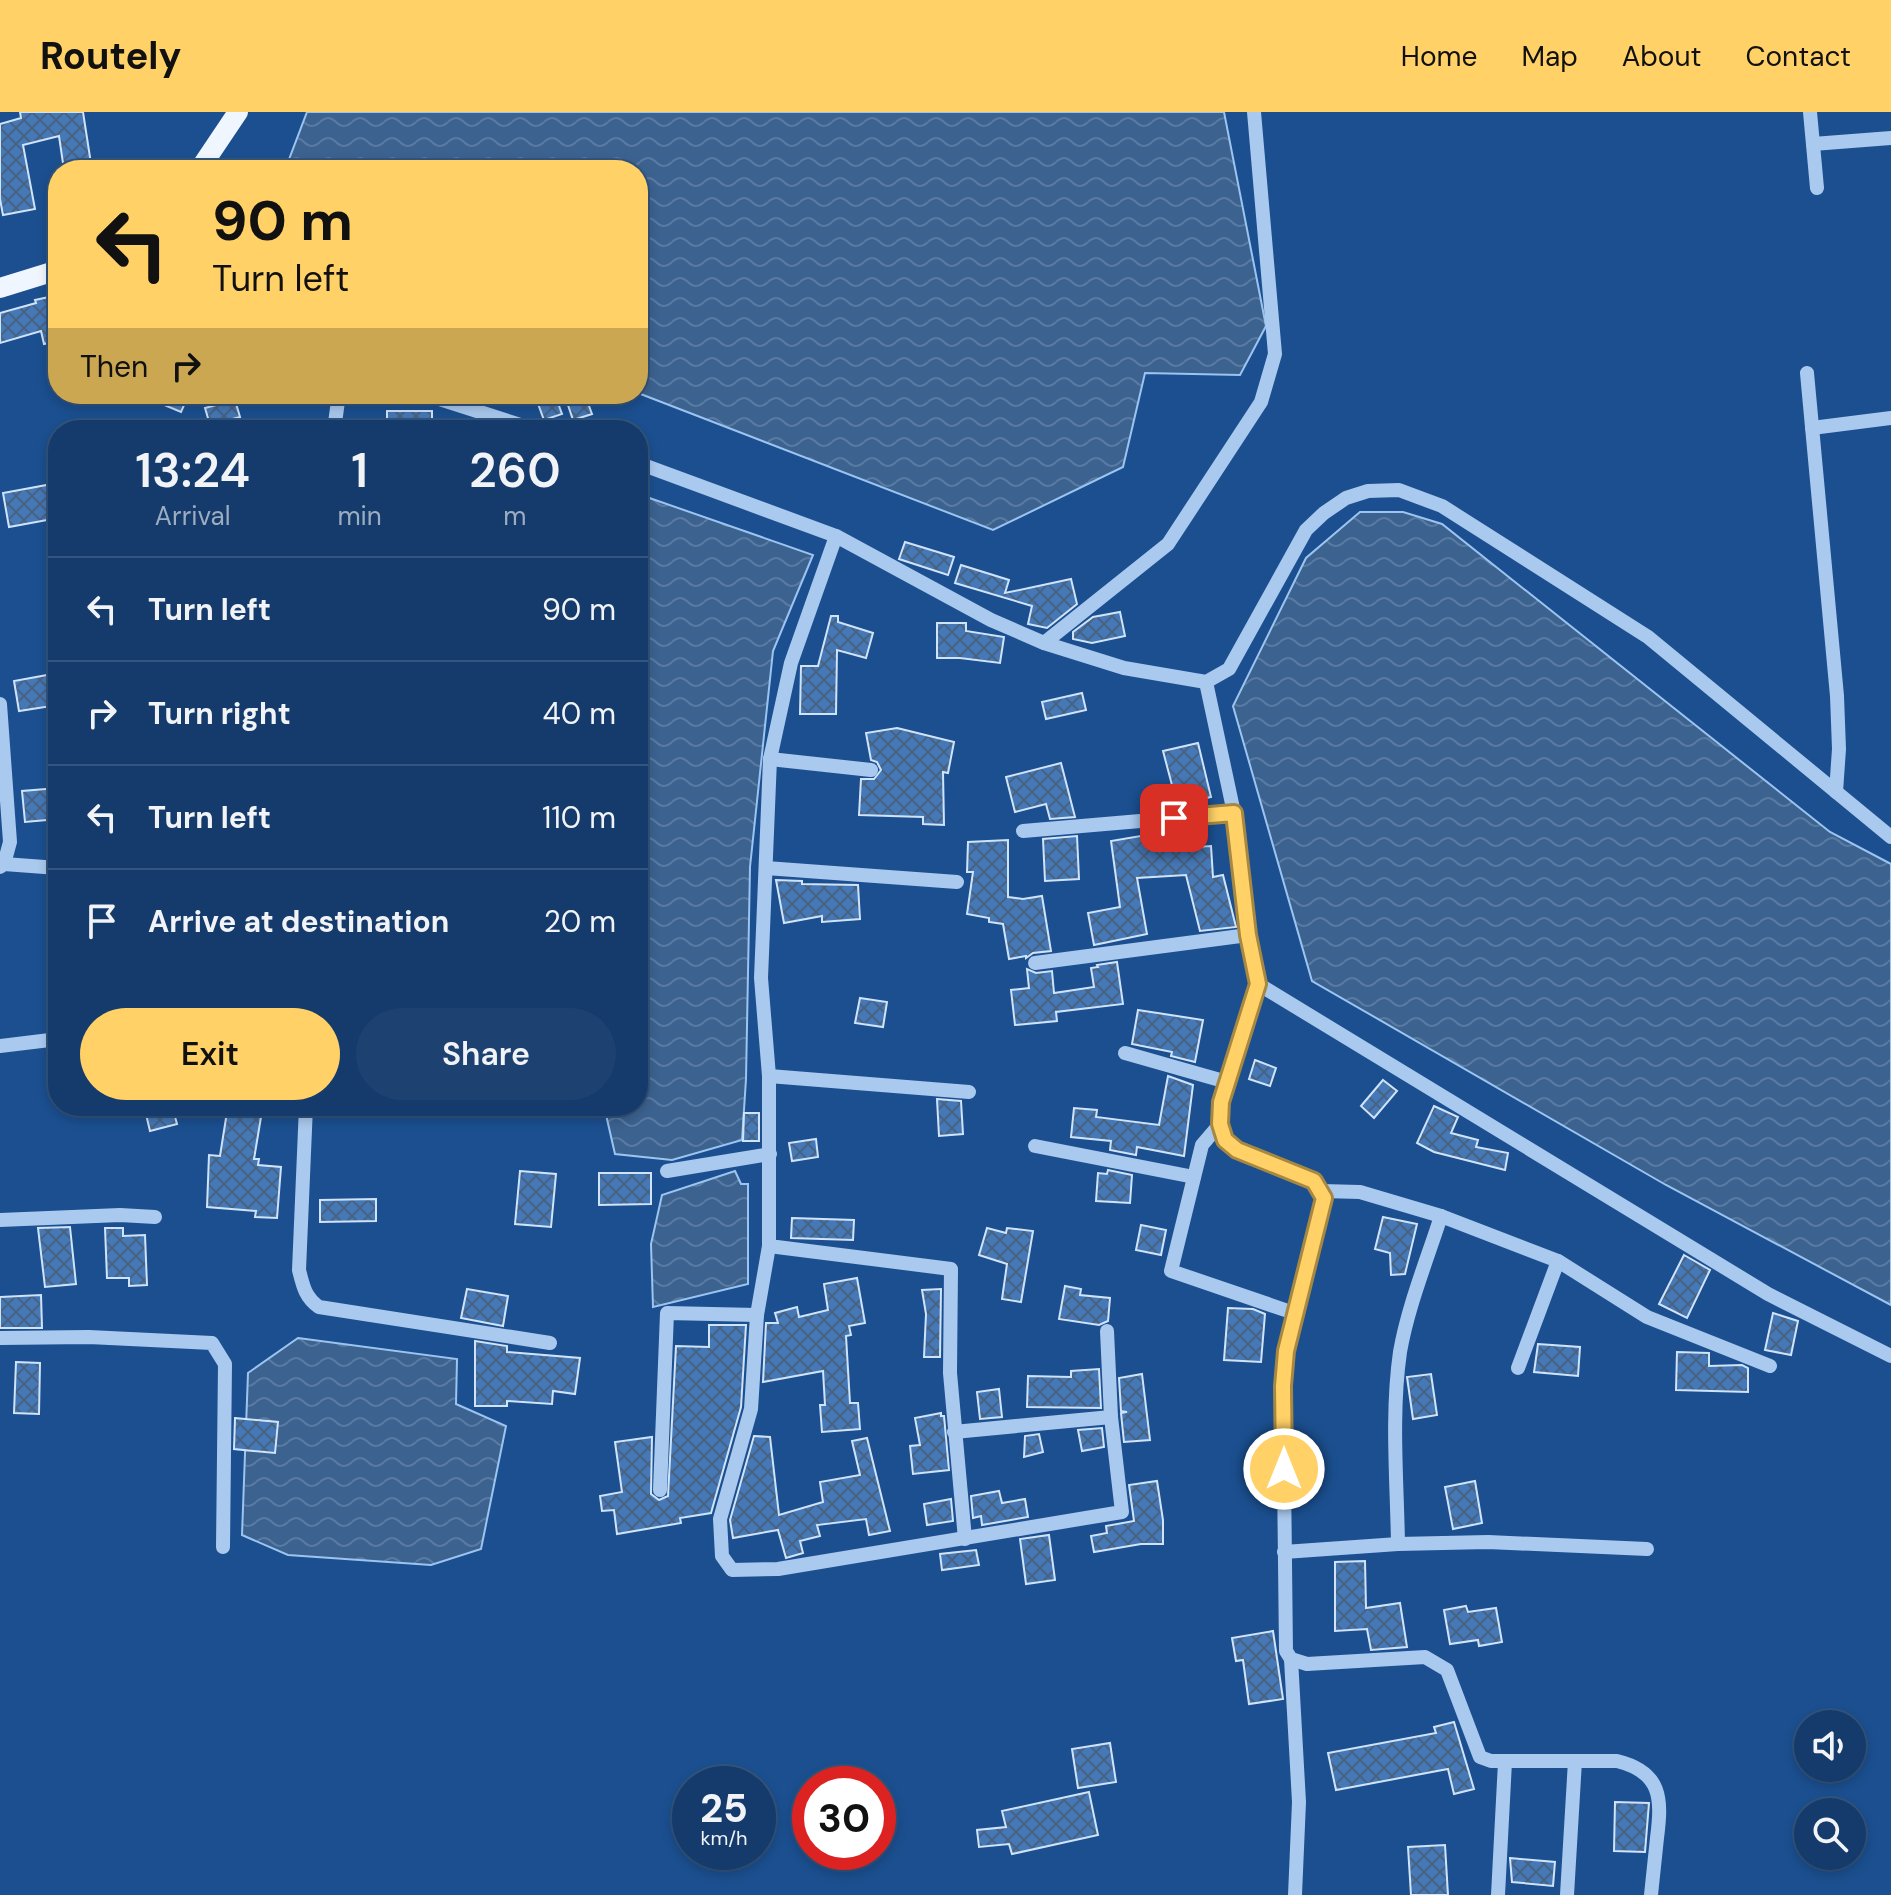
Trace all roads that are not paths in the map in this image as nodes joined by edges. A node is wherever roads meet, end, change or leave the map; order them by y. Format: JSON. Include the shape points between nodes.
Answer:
{"nodes":[{"id":1,"x":238,"y":112,"type":"edge"},
{"id":2,"x":1254,"y":112,"type":"edge"},
{"id":3,"x":1810,"y":112,"type":"edge"},
{"id":4,"x":1891,"y":138,"type":"edge"},
{"id":5,"x":1813,"y":144,"type":"junction"},
{"id":6,"x":206,"y":160,"type":"edge"},
{"id":7,"x":1817,"y":188,"type":"dead end"},
{"id":8,"x":48,"y":273,"type":"edge"},
{"id":9,"x":0,"y":288,"type":"edge"},
{"id":10,"x":1807,"y":373,"type":"dead end"},
{"id":11,"x":455,"y":404,"type":"edge"},
{"id":12,"x":1891,"y":418,"type":"edge"},
{"id":13,"x":505,"y":420,"type":"edge"},
{"id":14,"x":1812,"y":428,"type":"junction"},
{"id":15,"x":648,"y":467,"type":"edge"},
{"id":16,"x":836,"y":536,"type":"junction"},
{"id":17,"x":1044,"y":643,"type":"junction"},
{"id":18,"x":1206,"y":682,"type":"junction"},
{"id":19,"x":0,"y":704,"type":"edge"},
{"id":20,"x":770,"y":759,"type":"junction"},
{"id":21,"x":871,"y":770,"type":"dead end"},
{"id":22,"x":1836,"y":792,"type":"junction"},
{"id":23,"x":1234,"y":813,"type":"junction"},
{"id":24,"x":1023,"y":831,"type":"dead end"},
{"id":25,"x":1891,"y":837,"type":"edge"},
{"id":26,"x":2,"y":866,"type":"edge"},
{"id":27,"x":48,"y":868,"type":"edge"},
{"id":28,"x":766,"y":868,"type":"junction"},
{"id":29,"x":957,"y":882,"type":"dead end"},
{"id":30,"x":1248,"y":935,"type":"junction"},
{"id":31,"x":1035,"y":963,"type":"dead end"},
{"id":32,"x":1258,"y":984,"type":"junction"},
{"id":33,"x":48,"y":1040,"type":"edge"},
{"id":34,"x":0,"y":1046,"type":"edge"},
{"id":35,"x":1125,"y":1053,"type":"dead end"},
{"id":36,"x":769,"y":1076,"type":"junction"},
{"id":37,"x":1227,"y":1082,"type":"junction"},
{"id":38,"x":969,"y":1092,"type":"dead end"},
{"id":39,"x":306,"y":1116,"type":"edge"},
{"id":40,"x":1220,"y":1124,"type":"junction"},
{"id":41,"x":1035,"y":1146,"type":"dead end"},
{"id":42,"x":770,"y":1154,"type":"junction"},
{"id":43,"x":667,"y":1171,"type":"dead end"},
{"id":44,"x":1194,"y":1177,"type":"junction"},
{"id":45,"x":1322,"y":1191,"type":"junction"},
{"id":46,"x":1441,"y":1216,"type":"junction"},
{"id":47,"x":155,"y":1217,"type":"dead end"},
{"id":48,"x":0,"y":1220,"type":"edge"},
{"id":49,"x":769,"y":1246,"type":"junction"},
{"id":50,"x":1558,"y":1261,"type":"junction"},
{"id":51,"x":1294,"y":1313,"type":"junction"},
{"id":52,"x":757,"y":1315,"type":"junction"},
{"id":53,"x":1107,"y":1331,"type":"dead end"},
{"id":54,"x":0,"y":1338,"type":"edge"},
{"id":55,"x":550,"y":1343,"type":"dead end"},
{"id":56,"x":1891,"y":1356,"type":"edge"},
{"id":57,"x":1770,"y":1366,"type":"dead end"},
{"id":58,"x":1518,"y":1368,"type":"dead end"},
{"id":59,"x":1111,"y":1417,"type":"junction"},
{"id":60,"x":954,"y":1432,"type":"junction"},
{"id":61,"x":660,"y":1490,"type":"dead end"},
{"id":62,"x":965,"y":1539,"type":"junction"},
{"id":63,"x":1398,"y":1544,"type":"junction"},
{"id":64,"x":223,"y":1547,"type":"dead end"},
{"id":65,"x":1647,"y":1549,"type":"dead end"},
{"id":66,"x":1284,"y":1552,"type":"junction"},
{"id":67,"x":1291,"y":1659,"type":"junction"},
{"id":68,"x":1575,"y":1761,"type":"junction"},
{"id":69,"x":1505,"y":1762,"type":"junction"},
{"id":70,"x":1295,"y":1895,"type":"edge"},
{"id":71,"x":1498,"y":1895,"type":"edge"},
{"id":72,"x":1567,"y":1895,"type":"edge"},
{"id":73,"x":1651,"y":1895,"type":"edge"}],
"edges":[{"from":1,"to":6,"type":"main road"},
{"from":2,"to":17,"type":"street","via":[[1275,354],[1261,402],[1168,544]]},
{"from":3,"to":5,"type":"street"},
{"from":4,"to":5,"type":"street"},
{"from":5,"to":7,"type":"street"},
{"from":8,"to":9,"type":"main road"},
{"from":10,"to":14,"type":"street"},
{"from":11,"to":13,"type":"street"},
{"from":12,"to":14,"type":"street"},
{"from":14,"to":22,"type":"street","via":[[1837,696]]},
{"from":15,"to":16,"type":"street"},
{"from":16,"to":17,"type":"street"},
{"from":16,"to":20,"type":"street","via":[[791,663]]},
{"from":17,"to":18,"type":"street","via":[[1124,668]]},
{"from":18,"to":22,"type":"street","via":[[1229,669],[1306,530],[1346,498],[1399,490],[1442,506],[1648,637]]},
{"from":18,"to":23,"type":"street"},
{"from":19,"to":26,"type":"street","via":[[10,842]]},
{"from":20,"to":21,"type":"street"},
{"from":20,"to":28,"type":"street"},
{"from":22,"to":25,"type":"street"},
{"from":23,"to":24,"type":"street"},
{"from":23,"to":30,"type":"street"},
{"from":26,"to":27,"type":"street"},
{"from":28,"to":29,"type":"street"},
{"from":28,"to":36,"type":"street","via":[[761,978]]},
{"from":30,"to":31,"type":"street"},
{"from":30,"to":32,"type":"street"},
{"from":32,"to":37,"type":"street"},
{"from":32,"to":56,"type":"street","via":[[1768,1294]]},
{"from":33,"to":34,"type":"street"},
{"from":35,"to":37,"type":"street"},
{"from":36,"to":38,"type":"street"},
{"from":36,"to":42,"type":"street"},
{"from":37,"to":40,"type":"street"},
{"from":39,"to":55,"type":"street","via":[[299,1270],[310,1301],[319,1307]]},
{"from":40,"to":44,"type":"street","via":[[1202,1145]]},
{"from":40,"to":45,"type":"street","via":[[1225,1140],[1237,1150],[1314,1181]]},
{"from":41,"to":44,"type":"street"},
{"from":42,"to":43,"type":"street"},
{"from":42,"to":49,"type":"street"},
{"from":44,"to":51,"type":"street","via":[[1171,1271]]},
{"from":45,"to":46,"type":"street","via":[[1360,1192]]},
{"from":45,"to":51,"type":"street","via":[[1323,1208]]},
{"from":46,"to":50,"type":"street"},
{"from":46,"to":63,"type":"street","via":[[1400,1352]]},
{"from":47,"to":48,"type":"street"},
{"from":49,"to":52,"type":"street"},
{"from":49,"to":60,"type":"street","via":[[951,1269]]},
{"from":50,"to":57,"type":"street","via":[[1647,1317]]},
{"from":50,"to":58,"type":"street"},
{"from":51,"to":66,"type":"street","via":[[1283,1386]]},
{"from":52,"to":61,"type":"street","via":[[667,1313]]},
{"from":52,"to":62,"type":"street","via":[[751,1409],[720,1519],[722,1556],[732,1570],[778,1569]]},
{"from":53,"to":59,"type":"street"},
{"from":54,"to":64,"type":"street","via":[[212,1343],[225,1364]]},
{"from":59,"to":60,"type":"street"},
{"from":59,"to":62,"type":"street","via":[[1122,1512]]},
{"from":60,"to":62,"type":"street"},
{"from":63,"to":65,"type":"street"},
{"from":63,"to":66,"type":"street"},
{"from":66,"to":67,"type":"street","via":[[1286,1651]]},
{"from":67,"to":69,"type":"street","via":[[1307,1664],[1425,1657],[1436,1661],[1447,1670],[1480,1757]]},
{"from":67,"to":70,"type":"street","via":[[1299,1802]]},
{"from":68,"to":69,"type":"street"},
{"from":68,"to":72,"type":"street"},
{"from":68,"to":73,"type":"street","via":[[1633,1765],[1656,1787],[1661,1805]]},
{"from":69,"to":71,"type":"street"}]}
